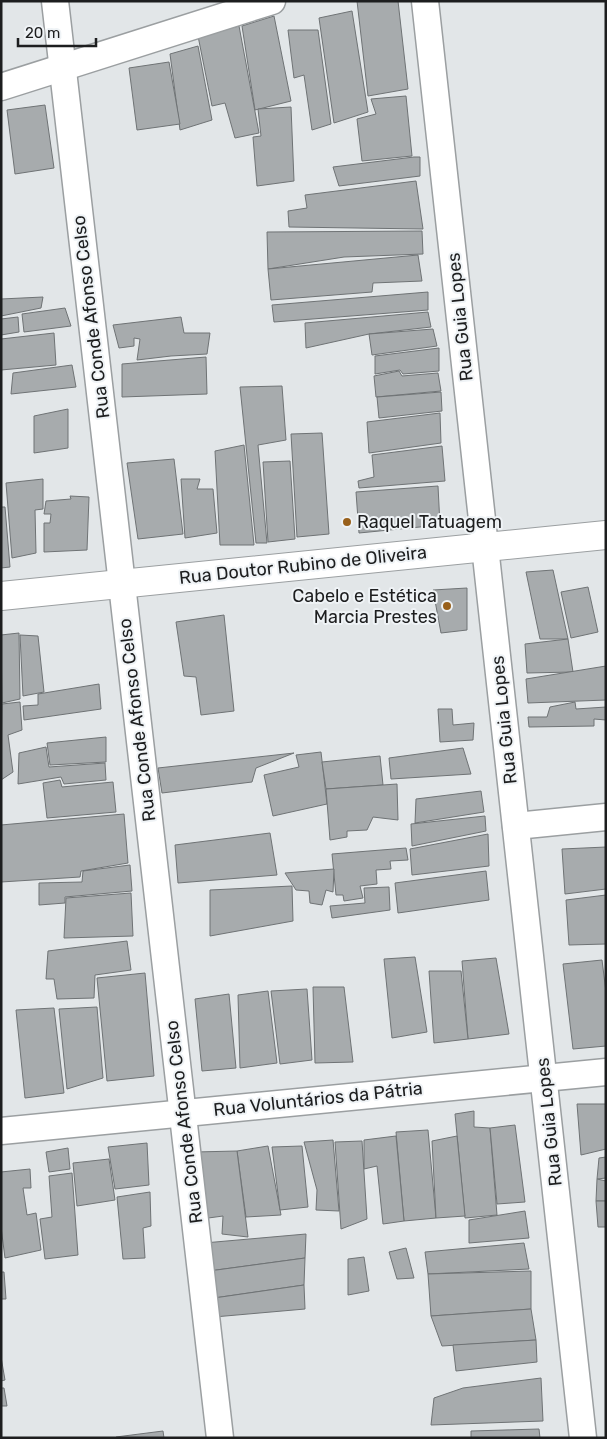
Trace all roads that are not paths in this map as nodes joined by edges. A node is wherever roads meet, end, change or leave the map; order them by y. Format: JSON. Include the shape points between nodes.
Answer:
{"nodes":[{"id":1,"x":55,"y":1,"type":"edge"},
{"id":2,"x":272,"y":1,"type":"edge"},
{"id":3,"x":426,"y":1,"type":"edge"},
{"id":4,"x":62,"y":68,"type":"junction"},
{"id":5,"x":1,"y":87,"type":"edge"},
{"id":6,"x":606,"y":535,"type":"edge"},
{"id":7,"x":485,"y":547,"type":"junction"},
{"id":8,"x":122,"y":584,"type":"junction"},
{"id":9,"x":1,"y":596,"type":"edge"},
{"id":10,"x":606,"y":816,"type":"edge"},
{"id":11,"x":516,"y":826,"type":"junction"},
{"id":12,"x":606,"y":1072,"type":"edge"},
{"id":13,"x":544,"y":1077,"type":"junction"},
{"id":14,"x":183,"y":1112,"type":"junction"},
{"id":15,"x":1,"y":1131,"type":"edge"},
{"id":16,"x":220,"y":1438,"type":"edge"},
{"id":17,"x":584,"y":1438,"type":"edge"}],
"edges":[{"from":1,"to":4,"type":"street","name":"Rua Conde Afonso Celso"},
{"from":2,"to":4,"type":"street"},
{"from":3,"to":7,"type":"street","name":"Rua Guia Lopes"},
{"from":4,"to":5,"type":"street"},
{"from":4,"to":8,"type":"street","name":"Rua Conde Afonso Celso"},
{"from":6,"to":7,"type":"street","name":"Rua Doutor Rubino de Oliveira"},
{"from":7,"to":8,"type":"street","name":"Rua Doutor Rubino de Oliveira"},
{"from":7,"to":11,"type":"street","name":"Rua Guia Lopes"},
{"from":8,"to":9,"type":"street","name":"Rua Doutor Rubino de Oliveira"},
{"from":8,"to":14,"type":"street","name":"Rua Conde Afonso Celso"},
{"from":10,"to":11,"type":"street"},
{"from":11,"to":13,"type":"street","name":"Rua Guia Lopes"},
{"from":12,"to":13,"type":"street","name":"Rua Voluntários da Pátria"},
{"from":13,"to":14,"type":"street","name":"Rua Voluntários da Pátria"},
{"from":13,"to":17,"type":"street","name":"Rua Guia Lopes"},
{"from":14,"to":15,"type":"street","name":"Rua Voluntários da Pátria"},
{"from":14,"to":16,"type":"street","name":"Rua Conde Afonso Celso"}]}
